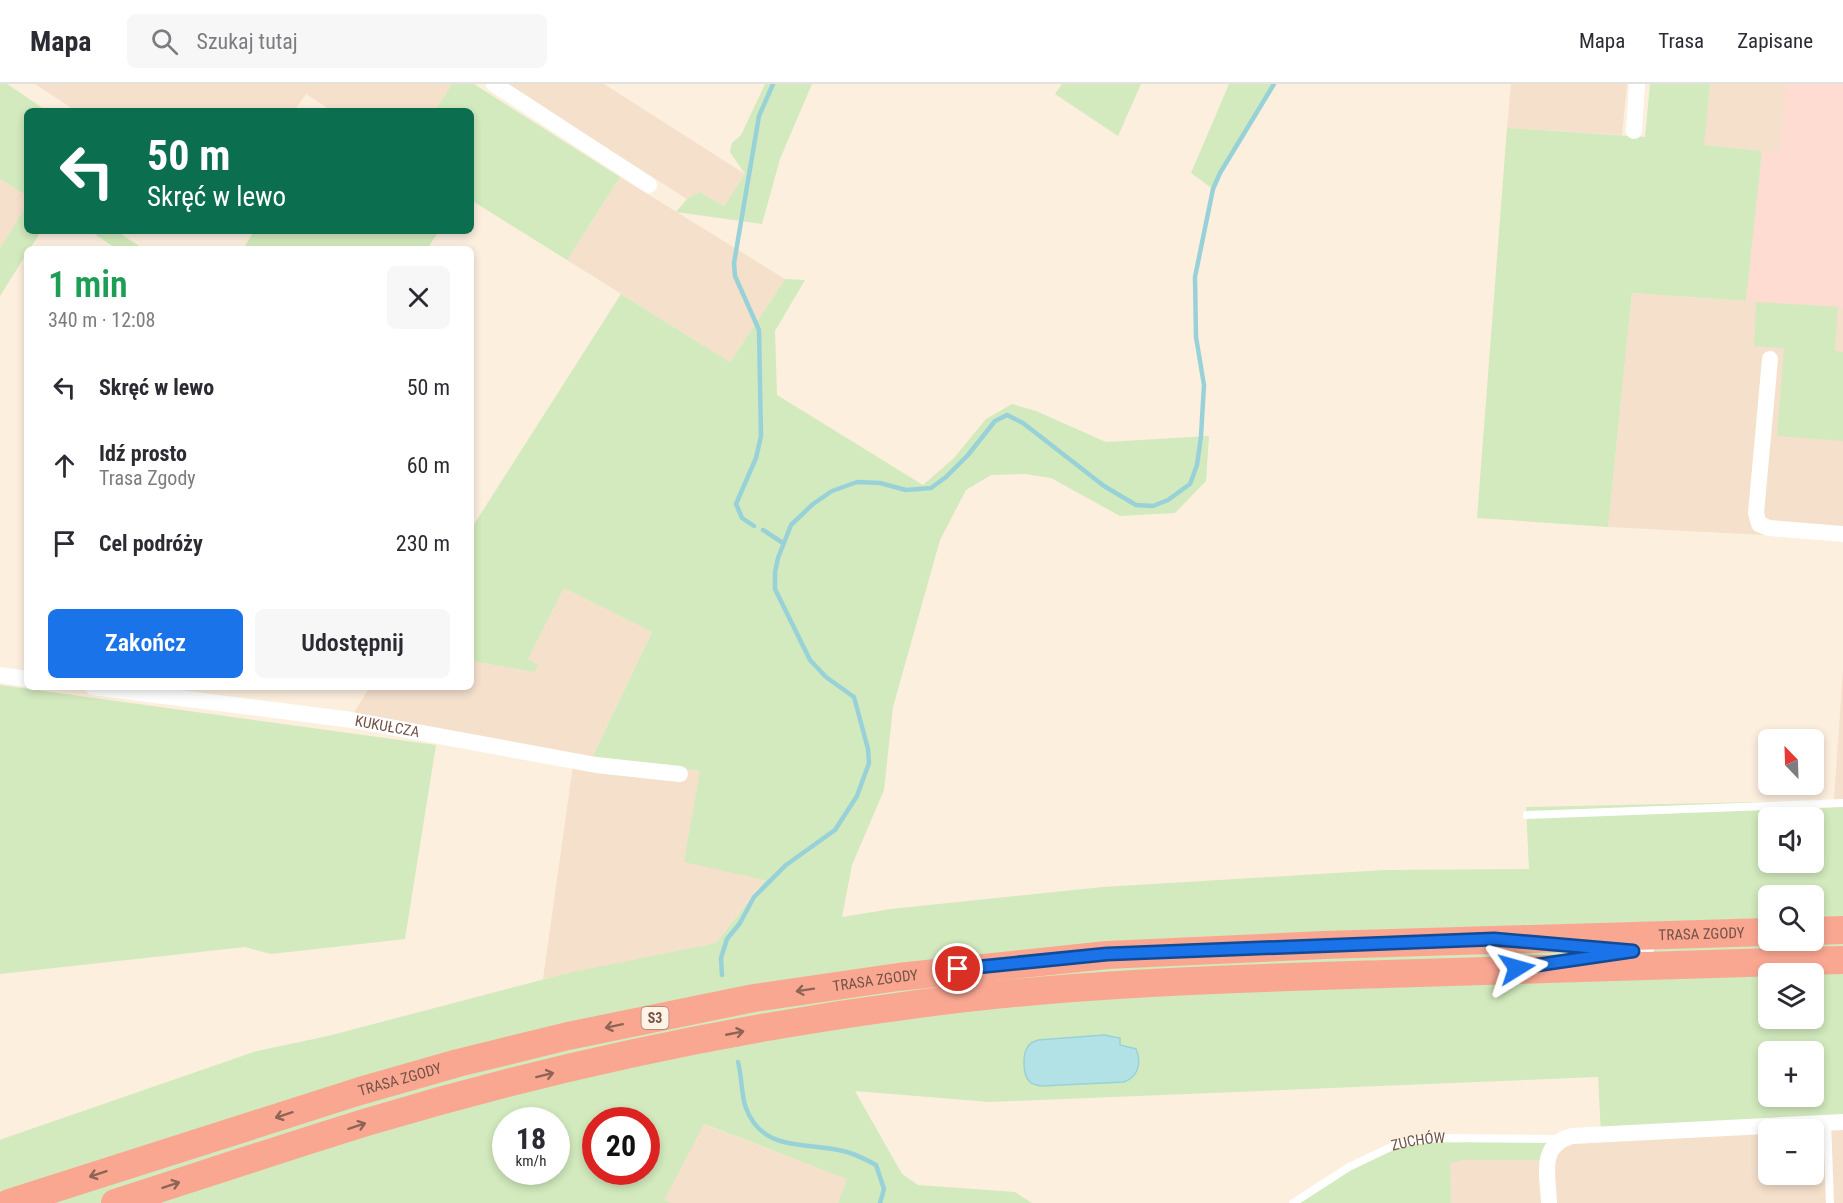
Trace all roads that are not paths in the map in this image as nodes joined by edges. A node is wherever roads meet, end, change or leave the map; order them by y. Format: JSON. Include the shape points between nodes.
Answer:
{"nodes":[{"id":1,"x":494,"y":84,"type":"edge"},
{"id":2,"x":1637,"y":84,"type":"edge"},
{"id":3,"x":1634,"y":131,"type":"dead end"},
{"id":4,"x":649,"y":185,"type":"dead end"},
{"id":5,"x":1770,"y":359,"type":"dead end"},
{"id":6,"x":1843,"y":534,"type":"edge"},
{"id":7,"x":0,"y":675,"type":"edge"},
{"id":8,"x":24,"y":678,"type":"edge"},
{"id":9,"x":117,"y":690,"type":"edge"},
{"id":10,"x":680,"y":774,"type":"dead end"},
{"id":11,"x":1843,"y":803,"type":"edge"},
{"id":12,"x":1527,"y":815,"type":"dead end"},
{"id":13,"x":1843,"y":930,"type":"edge"},
{"id":14,"x":1824,"y":931,"type":"edge"},
{"id":15,"x":1758,"y":932,"type":"edge"},
{"id":16,"x":1758,"y":933,"type":"edge"},
{"id":17,"x":1494,"y":939,"type":"junction"},
{"id":18,"x":1678,"y":945,"type":"dead end"},
{"id":19,"x":1587,"y":947,"type":"dead end"},
{"id":20,"x":1656,"y":950,"type":"dead end"},
{"id":21,"x":1610,"y":952,"type":"dead end"},
{"id":22,"x":1678,"y":955,"type":"dead end"},
{"id":23,"x":1587,"y":958,"type":"dead end"},
{"id":24,"x":1843,"y":960,"type":"edge"},
{"id":25,"x":1767,"y":962,"type":"junction"},
{"id":26,"x":1494,"y":971,"type":"junction"},
{"id":27,"x":1835,"y":1122,"type":"edge"},
{"id":28,"x":1560,"y":1139,"type":"junction"},
{"id":29,"x":9,"y":1203,"type":"edge"},
{"id":30,"x":115,"y":1203,"type":"edge"},
{"id":31,"x":1293,"y":1203,"type":"edge"},
{"id":32,"x":1549,"y":1203,"type":"edge"},
{"id":33,"x":1830,"y":1203,"type":"edge"}],
"edges":[{"from":1,"to":4,"type":"street"},
{"from":2,"to":3,"type":"street"},
{"from":5,"to":6,"type":"street","via":[[1756,513],[1759,524]]},
{"from":7,"to":8,"type":"street"},
{"from":9,"to":10,"type":"street","name":"KUKUŁCZA","via":[[352,720],[596,765]]},
{"from":11,"to":12,"type":"lane"},
{"from":13,"to":14,"type":"highway"},
{"from":15,"to":17,"type":"highway","name":"TRASA ZGODY","number":"S3"},
{"from":16,"to":18,"type":"lane"},
{"from":17,"to":19,"type":"lane"},
{"from":17,"to":29,"type":"highway","name":"TRASA ZGODY","number":"S3","one_way":true,"via":[[1107,954],[920,974],[754,998],[458,1063]]},
{"from":20,"to":21,"type":"lane"},
{"from":22,"to":25,"type":"lane"},
{"from":23,"to":26,"type":"lane"},
{"from":24,"to":25,"type":"highway","name":"TRASA ZGODY","number":"S3"},
{"from":25,"to":26,"type":"highway","name":"TRASA ZGODY","number":"S3"},
{"from":30,"to":26,"type":"highway","name":"TRASA ZGODY","number":"S3","one_way":true,"via":[[469,1094],[666,1046],[833,1016],[998,994],[1111,985]]},
{"from":27,"to":28,"type":"street","name":"ZUCHÓW"},
{"from":27,"to":33,"type":"lane","name":"ZUCHÓW"},
{"from":28,"to":31,"type":"lane","name":"ZUCHÓW","via":[[1435,1138],[1395,1145],[1349,1167]]},
{"from":28,"to":32,"type":"street","via":[[1550,1149]]}]}
